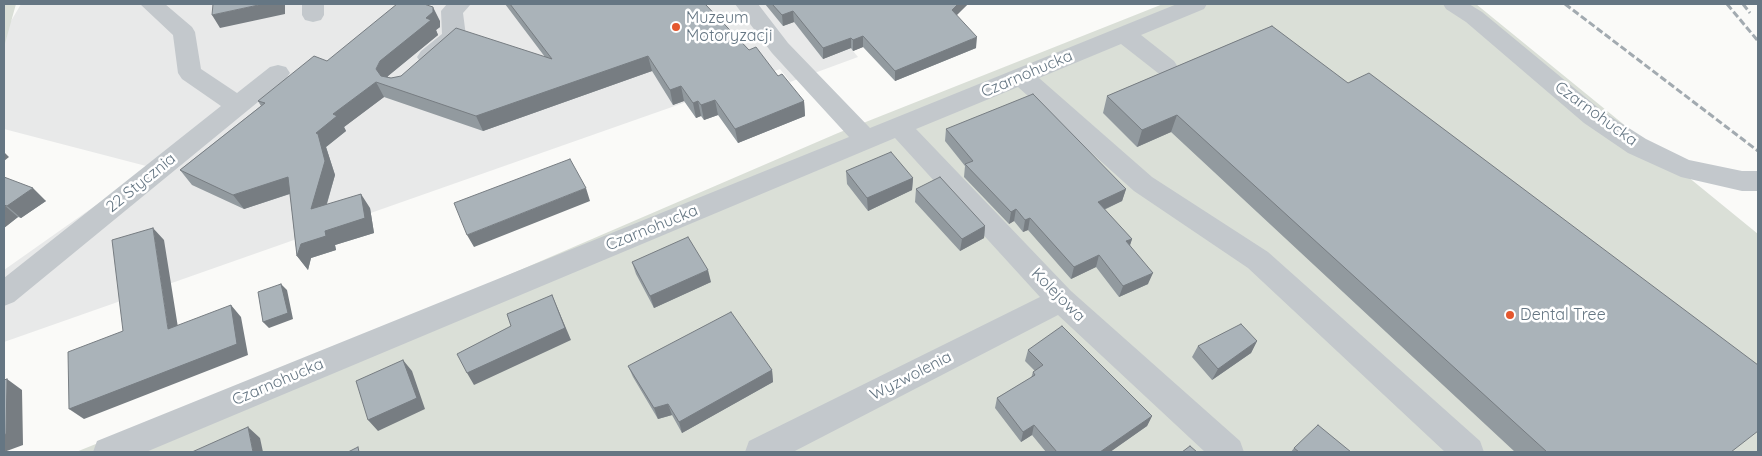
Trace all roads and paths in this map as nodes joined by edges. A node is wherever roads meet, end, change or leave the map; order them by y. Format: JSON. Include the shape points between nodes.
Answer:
{"nodes":[{"id":1,"x":151,"y":4,"type":"edge"},
{"id":2,"x":460,"y":4,"type":"edge"},
{"id":3,"x":746,"y":4,"type":"edge"},
{"id":4,"x":1196,"y":4,"type":"edge"},
{"id":5,"x":1454,"y":4,"type":"edge"},
{"id":6,"x":1124,"y":34,"type":"junction"},
{"id":7,"x":1166,"y":67,"type":"dead end"},
{"id":8,"x":412,"y":71,"type":"edge"},
{"id":9,"x":278,"y":73,"type":"dead end"},
{"id":10,"x":1021,"y":76,"type":"junction"},
{"id":11,"x":238,"y":105,"type":"junction"},
{"id":12,"x":899,"y":127,"type":"junction"},
{"id":13,"x":868,"y":140,"type":"junction"},
{"id":14,"x":1758,"y":181,"type":"edge"},
{"id":15,"x":4,"y":294,"type":"edge"},
{"id":16,"x":1061,"y":300,"type":"junction"},
{"id":17,"x":109,"y":452,"type":"edge"},
{"id":18,"x":761,"y":452,"type":"edge"},
{"id":19,"x":1228,"y":452,"type":"edge"},
{"id":20,"x":1468,"y":452,"type":"edge"}],
"edges":[{"from":1,"to":11,"type":"street","via":[[184,32],[190,73]]},
{"from":2,"to":8,"type":"street","via":[[452,11],[454,36]]},
{"from":3,"to":13,"type":"street","via":[[780,48]]},
{"from":4,"to":6,"type":"street","name":"Czarnohucka"},
{"from":5,"to":14,"type":"street","name":"Czarnohucka","via":[[1474,17],[1593,117],[1637,146],[1702,174]]},
{"from":6,"to":7,"type":"street"},
{"from":6,"to":10,"type":"street","name":"Czarnohucka"},
{"from":9,"to":11,"type":"street","name":"22 Stycznia"},
{"from":10,"to":12,"type":"street","name":"Czarnohucka"},
{"from":10,"to":20,"type":"street","via":[[1143,184],[1258,260]]},
{"from":11,"to":15,"type":"street","name":"22 Stycznia"},
{"from":12,"to":13,"type":"street","name":"Czarnohucka"},
{"from":12,"to":16,"type":"street","name":"Kolejowa"},
{"from":13,"to":17,"type":"street","name":"Czarnohucka"},
{"from":16,"to":18,"type":"street","name":"Wyzwolenia"},
{"from":16,"to":19,"type":"street","name":"Kolejowa"}]}
